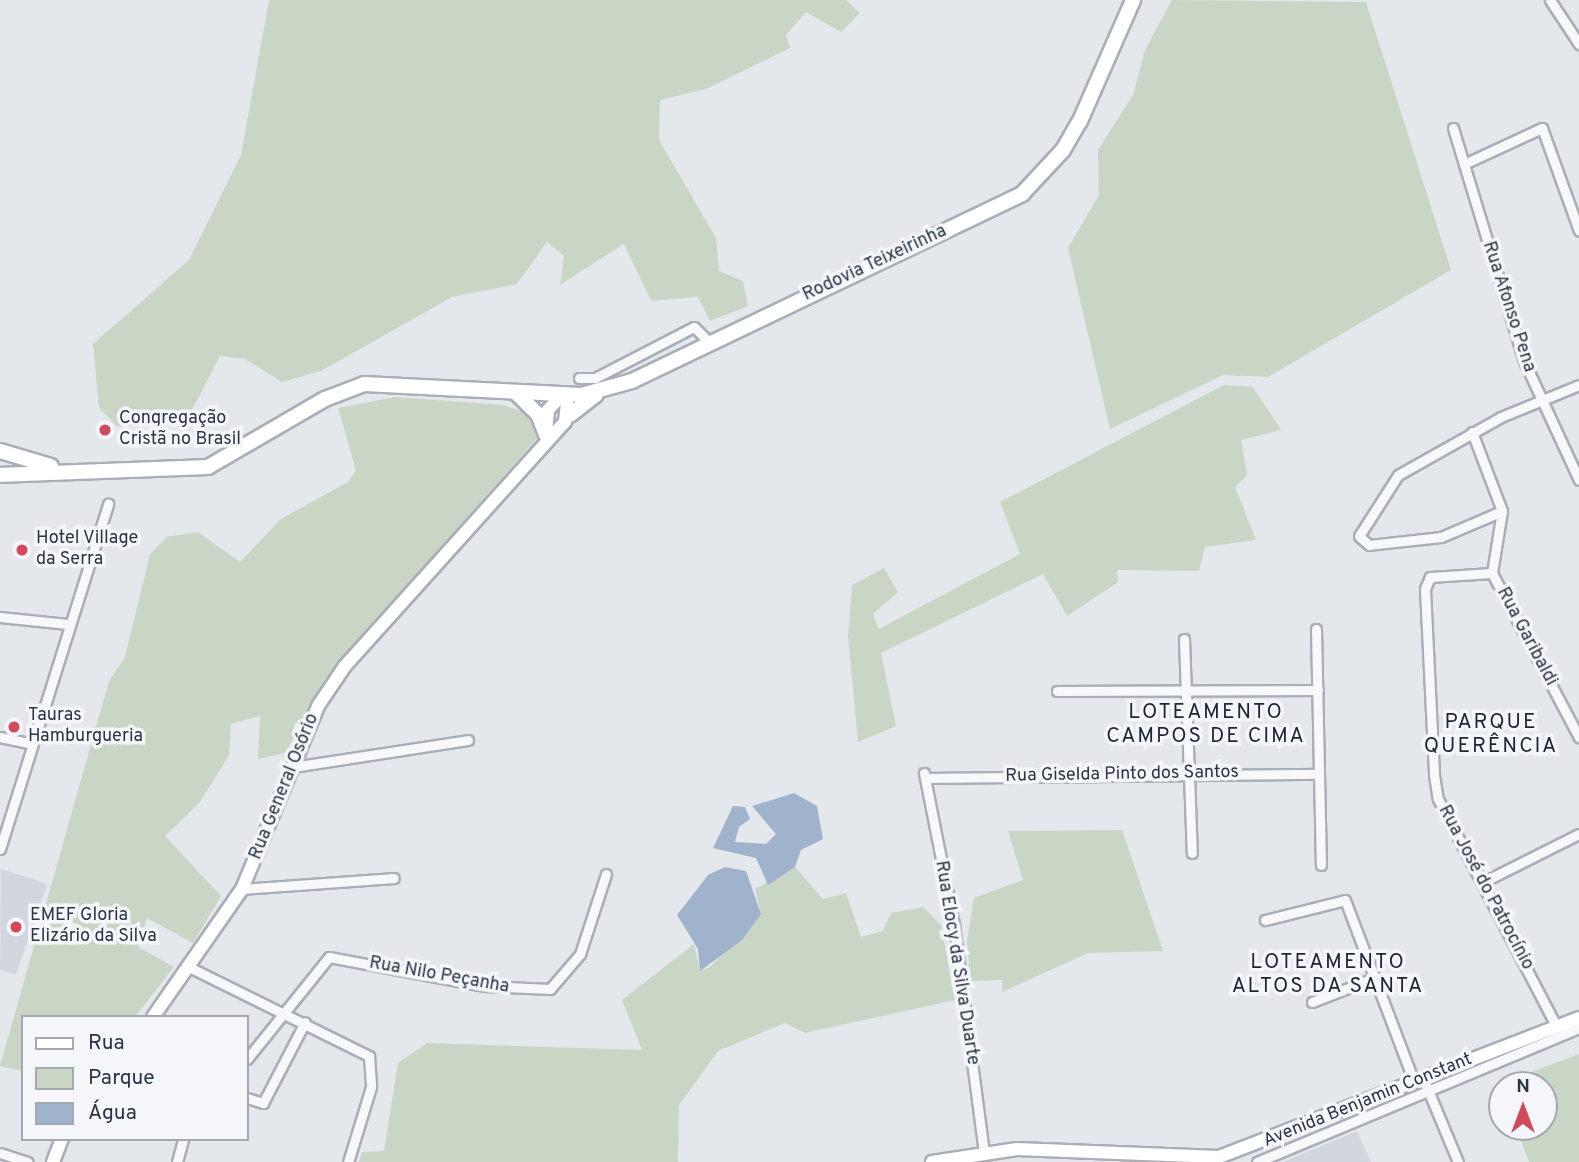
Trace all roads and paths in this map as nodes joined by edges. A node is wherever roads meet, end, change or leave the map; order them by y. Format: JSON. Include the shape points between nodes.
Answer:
{"nodes":[{"id":1,"x":1133,"y":0,"type":"edge"},
{"id":2,"x":1550,"y":0,"type":"edge"},
{"id":3,"x":1579,"y":44,"type":"edge"},
{"id":4,"x":1452,"y":128,"type":"dead end"},
{"id":5,"x":1464,"y":164,"type":"junction"},
{"id":6,"x":1579,"y":231,"type":"edge"},
{"id":7,"x":710,"y":343,"type":"junction"},
{"id":8,"x":667,"y":345,"type":"junction"},
{"id":9,"x":677,"y":359,"type":"junction"},
{"id":10,"x":605,"y":372,"type":"junction"},
{"id":11,"x":579,"y":379,"type":"dead end"},
{"id":12,"x":1579,"y":385,"type":"edge"},
{"id":13,"x":605,"y":391,"type":"junction"},
{"id":14,"x":515,"y":392,"type":"junction"},
{"id":15,"x":566,"y":395,"type":"junction"},
{"id":16,"x":1541,"y":400,"type":"junction"},
{"id":17,"x":570,"y":415,"type":"junction"},
{"id":18,"x":1472,"y":432,"type":"junction"},
{"id":19,"x":545,"y":439,"type":"junction"},
{"id":20,"x":0,"y":451,"type":"edge"},
{"id":21,"x":59,"y":468,"type":"junction"},
{"id":22,"x":0,"y":475,"type":"edge"},
{"id":23,"x":1579,"y":480,"type":"edge"},
{"id":24,"x":108,"y":504,"type":"dead end"},
{"id":25,"x":1502,"y":511,"type":"junction"},
{"id":26,"x":1492,"y":573,"type":"junction"},
{"id":27,"x":0,"y":617,"type":"edge"},
{"id":28,"x":68,"y":624,"type":"junction"},
{"id":29,"x":1316,"y":629,"type":"dead end"},
{"id":30,"x":1184,"y":639,"type":"dead end"},
{"id":31,"x":1318,"y":690,"type":"junction"},
{"id":32,"x":1057,"y":691,"type":"dead end"},
{"id":33,"x":1185,"y":691,"type":"junction"},
{"id":34,"x":0,"y":737,"type":"edge"},
{"id":35,"x":1579,"y":737,"type":"edge"},
{"id":36,"x":468,"y":740,"type":"dead end"},
{"id":37,"x":32,"y":744,"type":"junction"},
{"id":38,"x":292,"y":767,"type":"junction"},
{"id":39,"x":1188,"y":774,"type":"junction"},
{"id":40,"x":1319,"y":774,"type":"junction"},
{"id":41,"x":925,"y":775,"type":"joint"},
{"id":42,"x":1579,"y":834,"type":"edge"},
{"id":43,"x":0,"y":849,"type":"edge"},
{"id":44,"x":1192,"y":853,"type":"dead end"},
{"id":45,"x":1321,"y":865,"type":"dead end"},
{"id":46,"x":606,"y":874,"type":"dead end"},
{"id":47,"x":394,"y":878,"type":"dead end"},
{"id":48,"x":1483,"y":882,"type":"junction"},
{"id":49,"x":242,"y":890,"type":"junction"},
{"id":50,"x":1265,"y":920,"type":"dead end"},
{"id":51,"x":191,"y":968,"type":"junction"},
{"id":52,"x":1374,"y":978,"type":"junction"},
{"id":53,"x":1312,"y":1002,"type":"dead end"},
{"id":54,"x":286,"y":1014,"type":"junction"},
{"id":55,"x":155,"y":1015,"type":"edge"},
{"id":56,"x":1579,"y":1018,"type":"edge"},
{"id":57,"x":305,"y":1022,"type":"junction"},
{"id":58,"x":1556,"y":1026,"type":"junction"},
{"id":59,"x":1579,"y":1028,"type":"edge"},
{"id":60,"x":248,"y":1058,"type":"edge"},
{"id":61,"x":1418,"y":1080,"type":"junction"},
{"id":62,"x":1430,"y":1090,"type":"junction"},
{"id":63,"x":248,"y":1098,"type":"edge"},
{"id":64,"x":61,"y":1141,"type":"edge"},
{"id":65,"x":182,"y":1141,"type":"edge"},
{"id":66,"x":1240,"y":1151,"type":"junction"},
{"id":67,"x":0,"y":1153,"type":"edge"},
{"id":68,"x":984,"y":1154,"type":"junction"},
{"id":69,"x":1129,"y":1158,"type":"edge"},
{"id":70,"x":1165,"y":1160,"type":"edge"},
{"id":71,"x":1193,"y":1161,"type":"edge"},
{"id":72,"x":28,"y":1162,"type":"edge"},
{"id":73,"x":53,"y":1162,"type":"edge"},
{"id":74,"x":177,"y":1162,"type":"edge"},
{"id":75,"x":348,"y":1162,"type":"edge"},
{"id":76,"x":932,"y":1162,"type":"edge"},
{"id":77,"x":966,"y":1162,"type":"edge"},
{"id":78,"x":1230,"y":1162,"type":"edge"},
{"id":79,"x":1257,"y":1162,"type":"edge"},
{"id":80,"x":1458,"y":1162,"type":"edge"}],
"edges":[{"from":1,"to":7,"type":"main road","name":"Rodovia Teixeirinha","via":[[1080,121],[1063,150],[1022,194]]},
{"from":2,"to":3,"type":"street"},
{"from":4,"to":5,"type":"street","name":"Rua Afonso Pena"},
{"from":5,"to":6,"type":"street","via":[[1542,128]]},
{"from":5,"to":16,"type":"street","name":"Rua Afonso Pena"},
{"from":7,"to":8,"type":"street","via":[[694,327]]},
{"from":7,"to":9,"type":"main road","name":"Rodovia Teixeirinha"},
{"from":8,"to":9,"type":"street"},
{"from":8,"to":10,"type":"street"},
{"from":9,"to":13,"type":"main road","name":"Rodovia Teixeirinha"},
{"from":10,"to":11,"type":"street"},
{"from":10,"to":13,"type":"street"},
{"from":12,"to":16,"type":"street"},
{"from":13,"to":15,"type":"main road","name":"Rodovia Teixeirinha"},
{"from":13,"to":17,"type":"main road"},
{"from":14,"to":15,"type":"main road","name":"Rodovia Teixeirinha"},
{"from":14,"to":19,"type":"main road","via":[[538,414]]},
{"from":14,"to":21,"type":"main road","name":"Rodovia Teixeirinha","via":[[364,384],[325,399],[208,467],[159,472]]},
{"from":15,"to":17,"type":"street"},
{"from":15,"to":19,"type":"street","name":"Rua General Osório","via":[[548,410]]},
{"from":16,"to":18,"type":"street"},
{"from":16,"to":23,"type":"street","name":"Rua Afonso Pena"},
{"from":17,"to":19,"type":"street","name":"Rua General Osório"},
{"from":18,"to":25,"type":"street"},
{"from":18,"to":25,"type":"street","via":[[1398,475],[1361,542],[1441,537]]},
{"from":19,"to":38,"type":"street","name":"Rua General Osório","via":[[345,666],[318,706]]},
{"from":20,"to":21,"type":"main road"},
{"from":21,"to":22,"type":"main road"},
{"from":24,"to":28,"type":"street"},
{"from":25,"to":26,"type":"street"},
{"from":26,"to":35,"type":"street","name":"Rua Garibaldi"},
{"from":26,"to":48,"type":"street","name":"Rua José do Patrocínio","via":[[1430,576],[1428,714],[1438,799]]},
{"from":27,"to":28,"type":"street"},
{"from":28,"to":37,"type":"street"},
{"from":29,"to":31,"type":"street"},
{"from":30,"to":33,"type":"street"},
{"from":31,"to":33,"type":"street"},
{"from":31,"to":40,"type":"street"},
{"from":32,"to":33,"type":"street"},
{"from":33,"to":39,"type":"street"},
{"from":34,"to":37,"type":"street"},
{"from":36,"to":38,"type":"street"},
{"from":37,"to":43,"type":"street"},
{"from":38,"to":49,"type":"street","name":"Rua General Osório"},
{"from":39,"to":40,"type":"street","name":"Rua Giselda Pinto dos Santos"},
{"from":39,"to":41,"type":"street","name":"Rua Giselda Pinto dos Santos"},
{"from":39,"to":44,"type":"street"},
{"from":40,"to":45,"type":"street"},
{"from":41,"to":68,"type":"street","name":"Rua Elocy da Silva Duarte","via":[[954,925]]},
{"from":42,"to":48,"type":"street"},
{"from":46,"to":54,"type":"street","name":"Rua Nilo Peçanha","via":[[580,954],[550,989],[484,986],[336,956],[320,962]]},
{"from":47,"to":49,"type":"street"},
{"from":48,"to":58,"type":"street","name":"Rua José do Patrocínio"},
{"from":49,"to":51,"type":"street","name":"Rua General Osório"},
{"from":50,"to":52,"type":"street","via":[[1345,900]]},
{"from":51,"to":54,"type":"street"},
{"from":51,"to":55,"type":"street","name":"Rua General Osório"},
{"from":52,"to":53,"type":"street"},
{"from":52,"to":61,"type":"street"},
{"from":54,"to":57,"type":"street"},
{"from":54,"to":60,"type":"street","name":"Rua Nilo Peçanha"},
{"from":56,"to":58,"type":"street","name":"Avenida Benjamin Constant"},
{"from":57,"to":63,"type":"street","via":[[263,1103]]},
{"from":57,"to":75,"type":"street","via":[[346,1041],[372,1062]]},
{"from":58,"to":61,"type":"street","name":"Avenida Benjamin Constant"},
{"from":59,"to":62,"type":"street","name":"Avenida Benjamin Constant"},
{"from":61,"to":62,"type":"street"},
{"from":61,"to":66,"type":"street","name":"Avenida Benjamin Constant"},
{"from":62,"to":79,"type":"street","name":"Avenida Benjamin Constant"},
{"from":62,"to":80,"type":"street"},
{"from":64,"to":73,"type":"street"},
{"from":65,"to":74,"type":"street"},
{"from":66,"to":71,"type":"street","name":"Avenida Benjamin Constant"},
{"from":66,"to":78,"type":"street"},
{"from":67,"to":72,"type":"street"},
{"from":68,"to":69,"type":"street","name":"Avenida Benjamin Constant","via":[[1054,1148]]},
{"from":68,"to":76,"type":"street","name":"Avenida Benjamin Constant"},
{"from":68,"to":77,"type":"street","name":"Avenida Benjamin Constant"},
{"from":69,"to":70,"type":"street","name":"Avenida Benjamin Constant"},
{"from":70,"to":71,"type":"street","name":"Avenida Benjamin Constant"}]}
